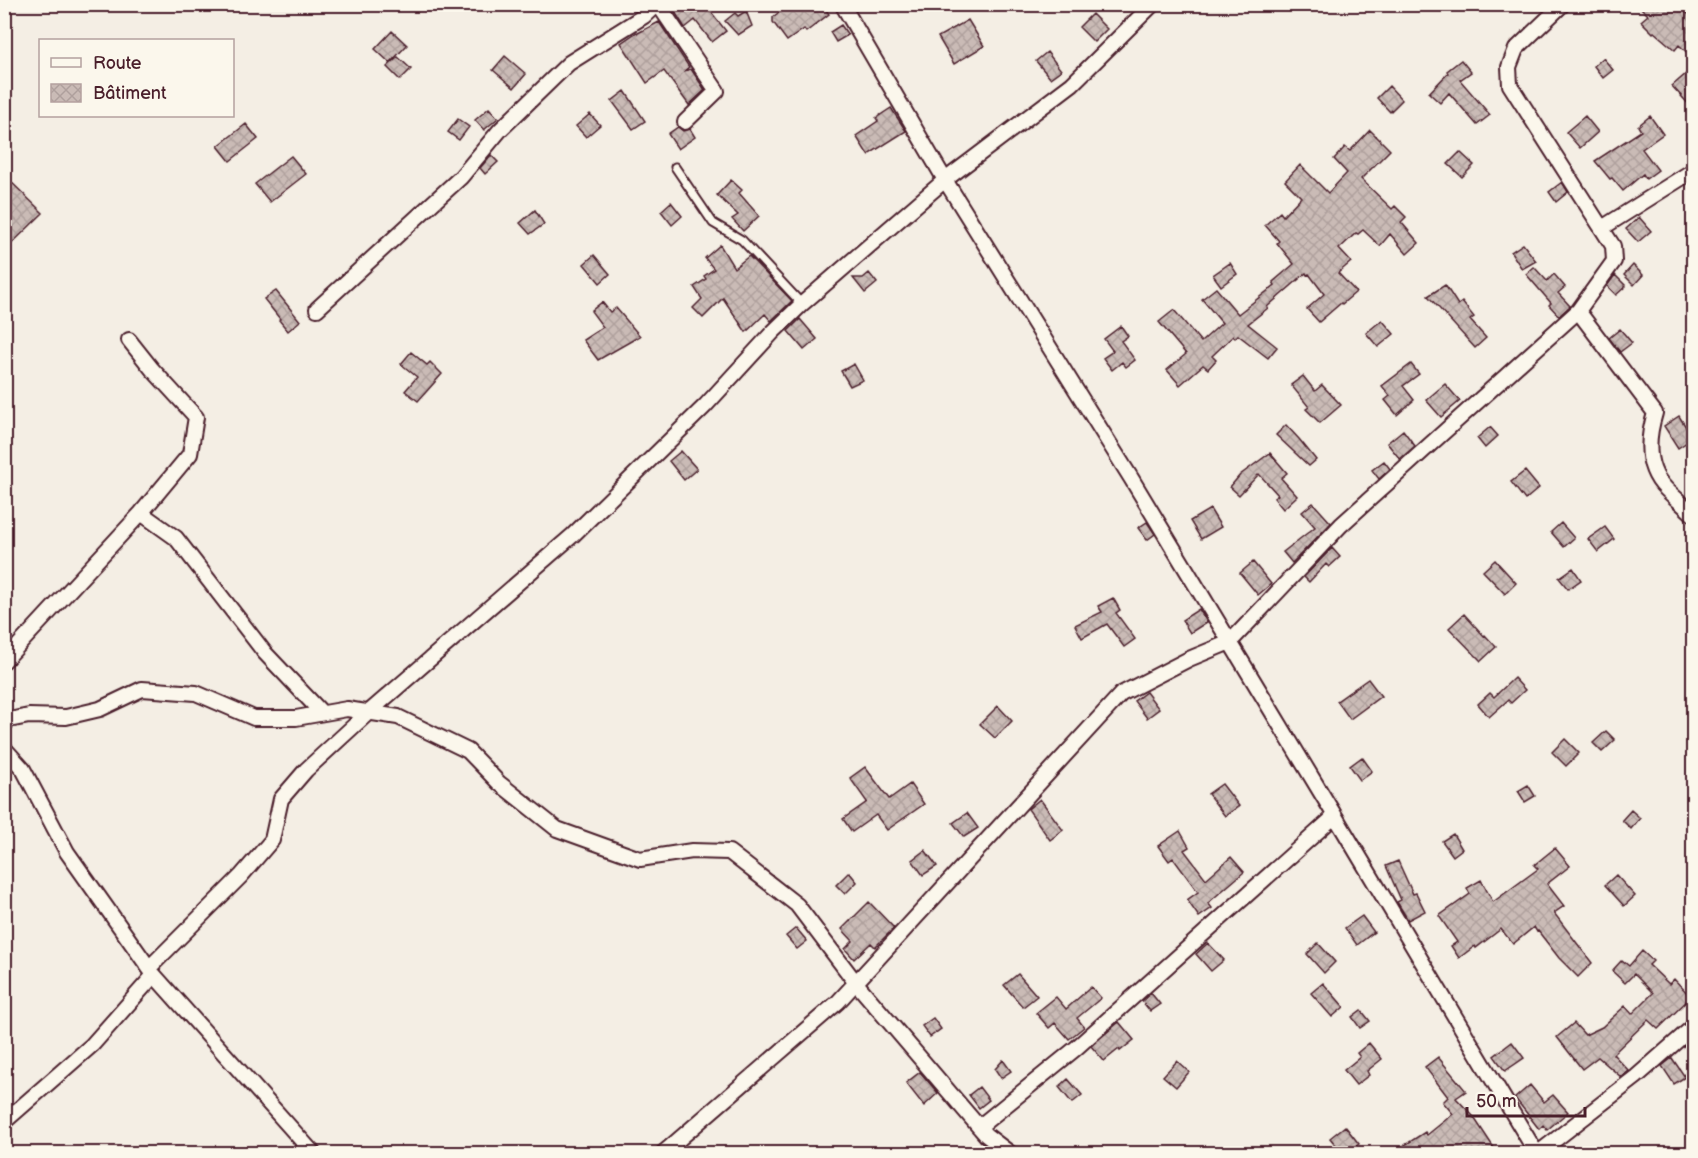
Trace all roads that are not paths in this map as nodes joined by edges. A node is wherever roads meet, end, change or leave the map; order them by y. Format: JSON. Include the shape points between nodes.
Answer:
{"nodes":[{"id":1,"x":658,"y":4,"type":"edge"},
{"id":2,"x":842,"y":4,"type":"edge"},
{"id":3,"x":1153,"y":4,"type":"edge"},
{"id":4,"x":1563,"y":4,"type":"edge"},
{"id":5,"x":685,"y":122,"type":"dead end"},
{"id":6,"x":675,"y":167,"type":"dead end"},
{"id":7,"x":1694,"y":170,"type":"edge"},
{"id":8,"x":945,"y":180,"type":"junction"},
{"id":9,"x":1602,"y":228,"type":"junction"},
{"id":10,"x":802,"y":304,"type":"junction"},
{"id":11,"x":317,"y":309,"type":"dead end"},
{"id":12,"x":1578,"y":311,"type":"junction"},
{"id":13,"x":129,"y":340,"type":"dead end"},
{"id":14,"x":141,"y":513,"type":"junction"},
{"id":15,"x":1694,"y":515,"type":"edge"},
{"id":16,"x":1230,"y":642,"type":"junction"},
{"id":17,"x":4,"y":661,"type":"edge"},
{"id":18,"x":369,"y":712,"type":"junction"},
{"id":19,"x":322,"y":713,"type":"junction"},
{"id":20,"x":4,"y":721,"type":"edge"},
{"id":21,"x":4,"y":748,"type":"edge"},
{"id":22,"x":1335,"y":816,"type":"junction"},
{"id":23,"x":152,"y":971,"type":"junction"},
{"id":24,"x":856,"y":983,"type":"junction"},
{"id":25,"x":1694,"y":1026,"type":"edge"},
{"id":26,"x":4,"y":1122,"type":"edge"},
{"id":27,"x":979,"y":1127,"type":"junction"},
{"id":28,"x":314,"y":1154,"type":"edge"},
{"id":29,"x":662,"y":1154,"type":"edge"},
{"id":30,"x":1011,"y":1154,"type":"edge"},
{"id":31,"x":1537,"y":1154,"type":"edge"}],
"edges":[{"from":1,"to":5,"type":"street","via":[[717,91]]},
{"from":1,"to":11,"type":"street","via":[[568,63],[500,130],[461,177]]},
{"from":2,"to":8,"type":"street"},
{"from":3,"to":8,"type":"street","via":[[1072,84]]},
{"from":4,"to":9,"type":"street","via":[[1516,49],[1509,67],[1510,85]]},
{"from":6,"to":10,"type":"lane","via":[[713,223],[742,240]]},
{"from":7,"to":9,"type":"street"},
{"from":8,"to":10,"type":"street"},
{"from":8,"to":16,"type":"street"},
{"from":9,"to":12,"type":"street","via":[[1613,246],[1614,261]]},
{"from":10,"to":18,"type":"street","via":[[573,535]]},
{"from":12,"to":15,"type":"street","via":[[1654,413],[1648,434],[1650,463],[1663,487]]},
{"from":12,"to":16,"type":"street","via":[[1341,525]]},
{"from":13,"to":14,"type":"street","via":[[196,417],[190,454]]},
{"from":14,"to":17,"type":"street"},
{"from":14,"to":19,"type":"street","via":[[176,538],[265,653]]},
{"from":16,"to":22,"type":"street"},
{"from":16,"to":24,"type":"street","via":[[1121,694]]},
{"from":18,"to":19,"type":"street","via":[[347,709]]},
{"from":18,"to":23,"type":"street","via":[[306,770],[281,799],[272,840]]},
{"from":18,"to":24,"type":"street","via":[[398,717],[468,751],[499,783],[557,829],[640,859],[692,851],[729,852],[797,905]]},
{"from":19,"to":20,"type":"street","via":[[296,718],[254,718],[196,693],[142,689],[100,709],[66,717],[29,716]]},
{"from":21,"to":23,"type":"street","via":[[23,770],[67,852]]},
{"from":22,"to":27,"type":"street","via":[[1075,1049]]},
{"from":22,"to":31,"type":"street"},
{"from":23,"to":26,"type":"street","via":[[92,1046]]},
{"from":23,"to":28,"type":"street"},
{"from":24,"to":27,"type":"street"},
{"from":24,"to":29,"type":"street"},
{"from":25,"to":31,"type":"street"},
{"from":27,"to":30,"type":"street"}]}
